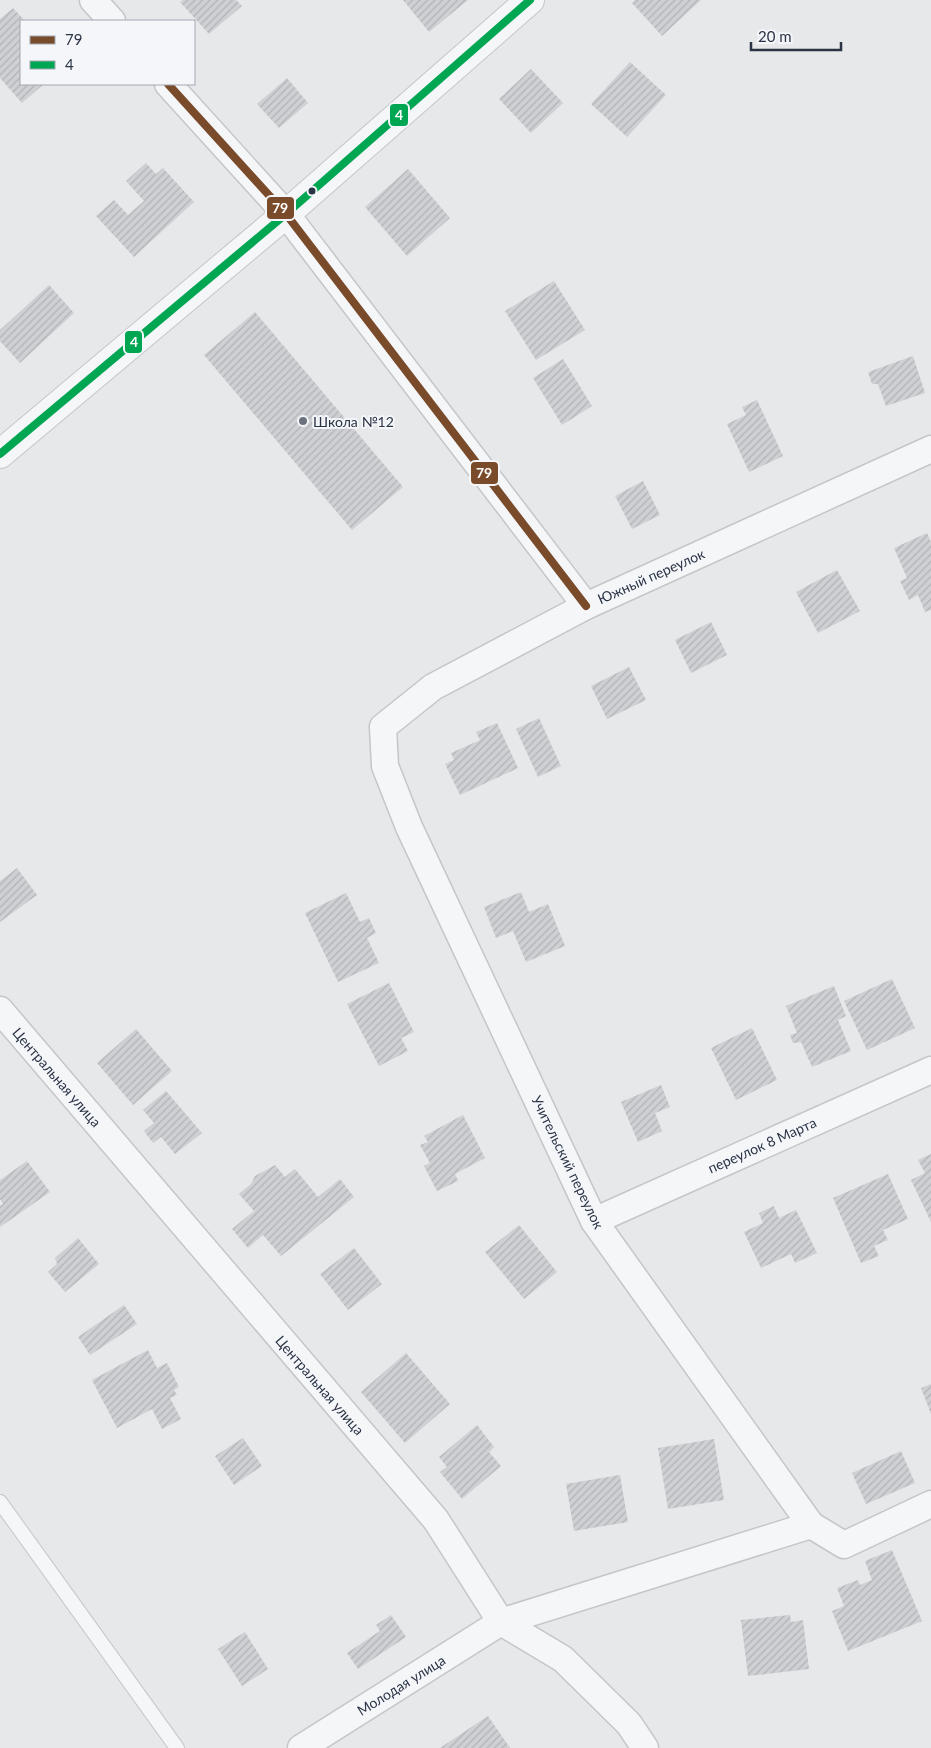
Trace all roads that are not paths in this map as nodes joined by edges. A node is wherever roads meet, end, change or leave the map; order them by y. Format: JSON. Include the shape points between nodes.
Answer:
{"nodes":[{"id":1,"x":93,"y":0,"type":"edge"},
{"id":2,"x":530,"y":0,"type":"edge"},
{"id":3,"x":111,"y":20,"type":"edge"},
{"id":4,"x":169,"y":85,"type":"edge"},
{"id":5,"x":286,"y":214,"type":"junction"},
{"id":6,"x":931,"y":449,"type":"edge"},
{"id":7,"x":0,"y":454,"type":"edge"},
{"id":8,"x":586,"y":606,"type":"junction"},
{"id":9,"x":383,"y":727,"type":"joint"},
{"id":10,"x":0,"y":1010,"type":"edge"},
{"id":11,"x":931,"y":1070,"type":"edge"},
{"id":12,"x":594,"y":1221,"type":"junction"},
{"id":13,"x":0,"y":1502,"type":"edge"},
{"id":14,"x":931,"y":1504,"type":"edge"},
{"id":15,"x":811,"y":1525,"type":"junction"},
{"id":16,"x":501,"y":1622,"type":"junction"},
{"id":17,"x":177,"y":1748,"type":"edge"},
{"id":18,"x":301,"y":1748,"type":"edge"},
{"id":19,"x":646,"y":1748,"type":"edge"}],
"edges":[{"from":1,"to":3,"type":"street"},
{"from":2,"to":5,"type":"street"},
{"from":4,"to":5,"type":"street"},
{"from":5,"to":7,"type":"street"},
{"from":5,"to":8,"type":"street"},
{"from":6,"to":8,"type":"street","name":"Южный переулок"},
{"from":8,"to":9,"type":"street","name":"Южный переулок","via":[[433,687]]},
{"from":9,"to":12,"type":"street","name":"Учительский переулок","via":[[385,766],[409,827]]},
{"from":10,"to":16,"type":"street","name":"Центральная улица","via":[[436,1520]]},
{"from":11,"to":12,"type":"street","name":"переулок 8 Марта"},
{"from":12,"to":15,"type":"street","name":"Учительский переулок"},
{"from":13,"to":17,"type":"lane"},
{"from":14,"to":15,"type":"street","name":"Учительский переулок","via":[[844,1544]]},
{"from":15,"to":16,"type":"street","name":"Молодая улица"},
{"from":16,"to":18,"type":"street","name":"Молодая улица"},
{"from":16,"to":19,"type":"street","name":"Центральная улица","via":[[563,1659],[629,1724]]}]}
